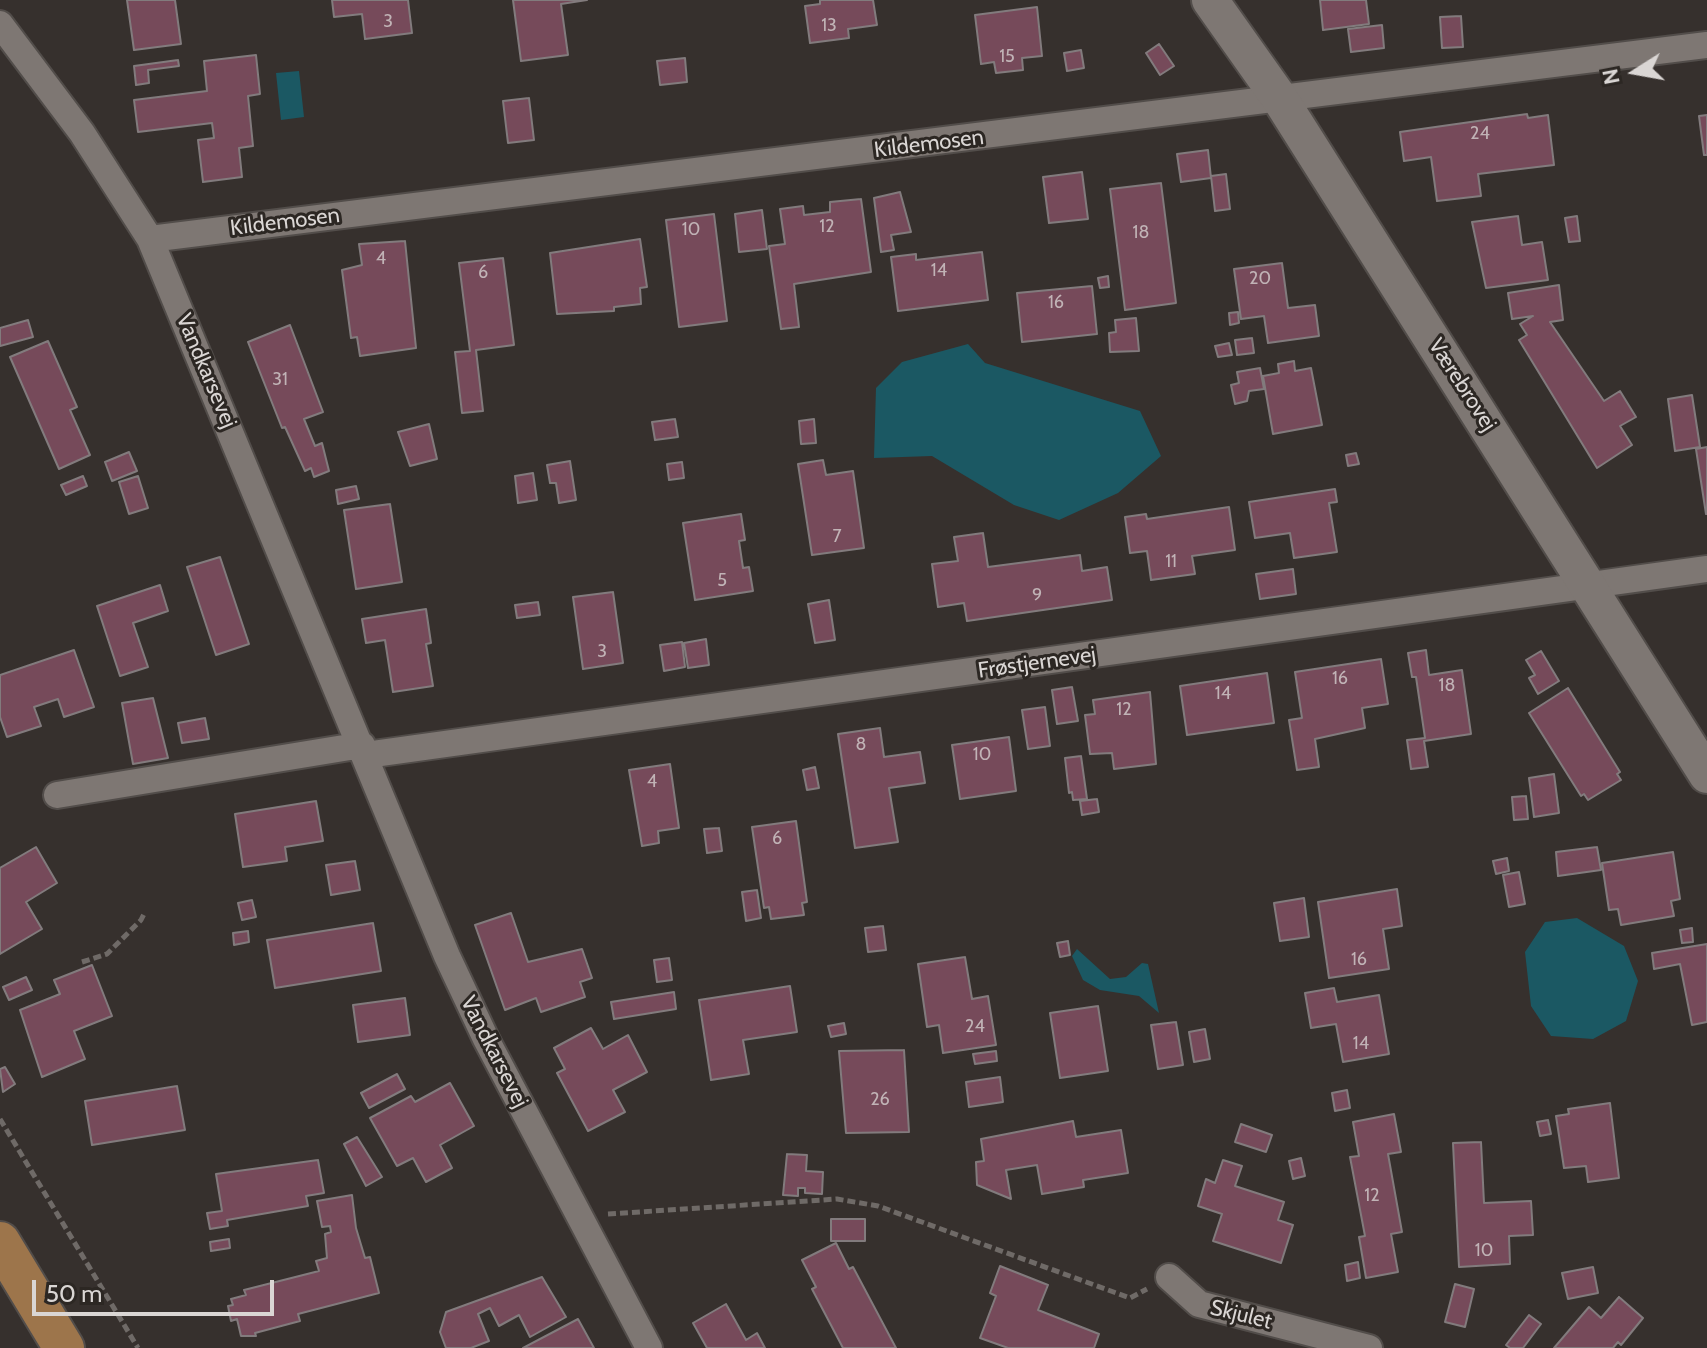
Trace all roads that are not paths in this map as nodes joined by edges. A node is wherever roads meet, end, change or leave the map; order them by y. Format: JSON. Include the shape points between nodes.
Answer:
{"nodes":[{"id":1,"x":1210,"y":0,"type":"edge"},
{"id":2,"x":0,"y":24,"type":"edge"},
{"id":3,"x":1707,"y":45,"type":"edge"},
{"id":4,"x":1280,"y":99,"type":"junction"},
{"id":5,"x":150,"y":239,"type":"junction"},
{"id":6,"x":1707,"y":569,"type":"edge"},
{"id":7,"x":1592,"y":588,"type":"junction"},
{"id":8,"x":364,"y":750,"type":"junction"},
{"id":9,"x":1707,"y":775,"type":"edge"},
{"id":10,"x":57,"y":795,"type":"dead end"},
{"id":11,"x":0,"y":1242,"type":"edge"},
{"id":12,"x":1169,"y":1277,"type":"road end"},
{"id":13,"x":64,"y":1348,"type":"edge"},
{"id":14,"x":649,"y":1348,"type":"edge"},
{"id":15,"x":1369,"y":1348,"type":"edge"}],
"edges":[{"from":1,"to":4,"type":"street","name":"Værebrovej"},
{"from":2,"to":5,"type":"street","name":"Vandkarsevej","via":[[82,133]]},
{"from":3,"to":4,"type":"street","name":"Kildemosen"},
{"from":4,"to":5,"type":"street","name":"Kildemosen"},
{"from":4,"to":7,"type":"street","name":"Værebrovej"},
{"from":5,"to":8,"type":"street","name":"Vandkarsevej"},
{"from":6,"to":7,"type":"street","name":"Frøstjernevej"},
{"from":7,"to":8,"type":"street","name":"Frøstjernevej"},
{"from":7,"to":9,"type":"street","name":"Værebrovej"},
{"from":8,"to":10,"type":"street"},
{"from":8,"to":14,"type":"street","name":"Vandkarsevej","via":[[447,956]]},
{"from":11,"to":13,"type":"main road"},
{"from":12,"to":15,"type":"street","name":"Skjulet","via":[[1199,1304]]}]}
